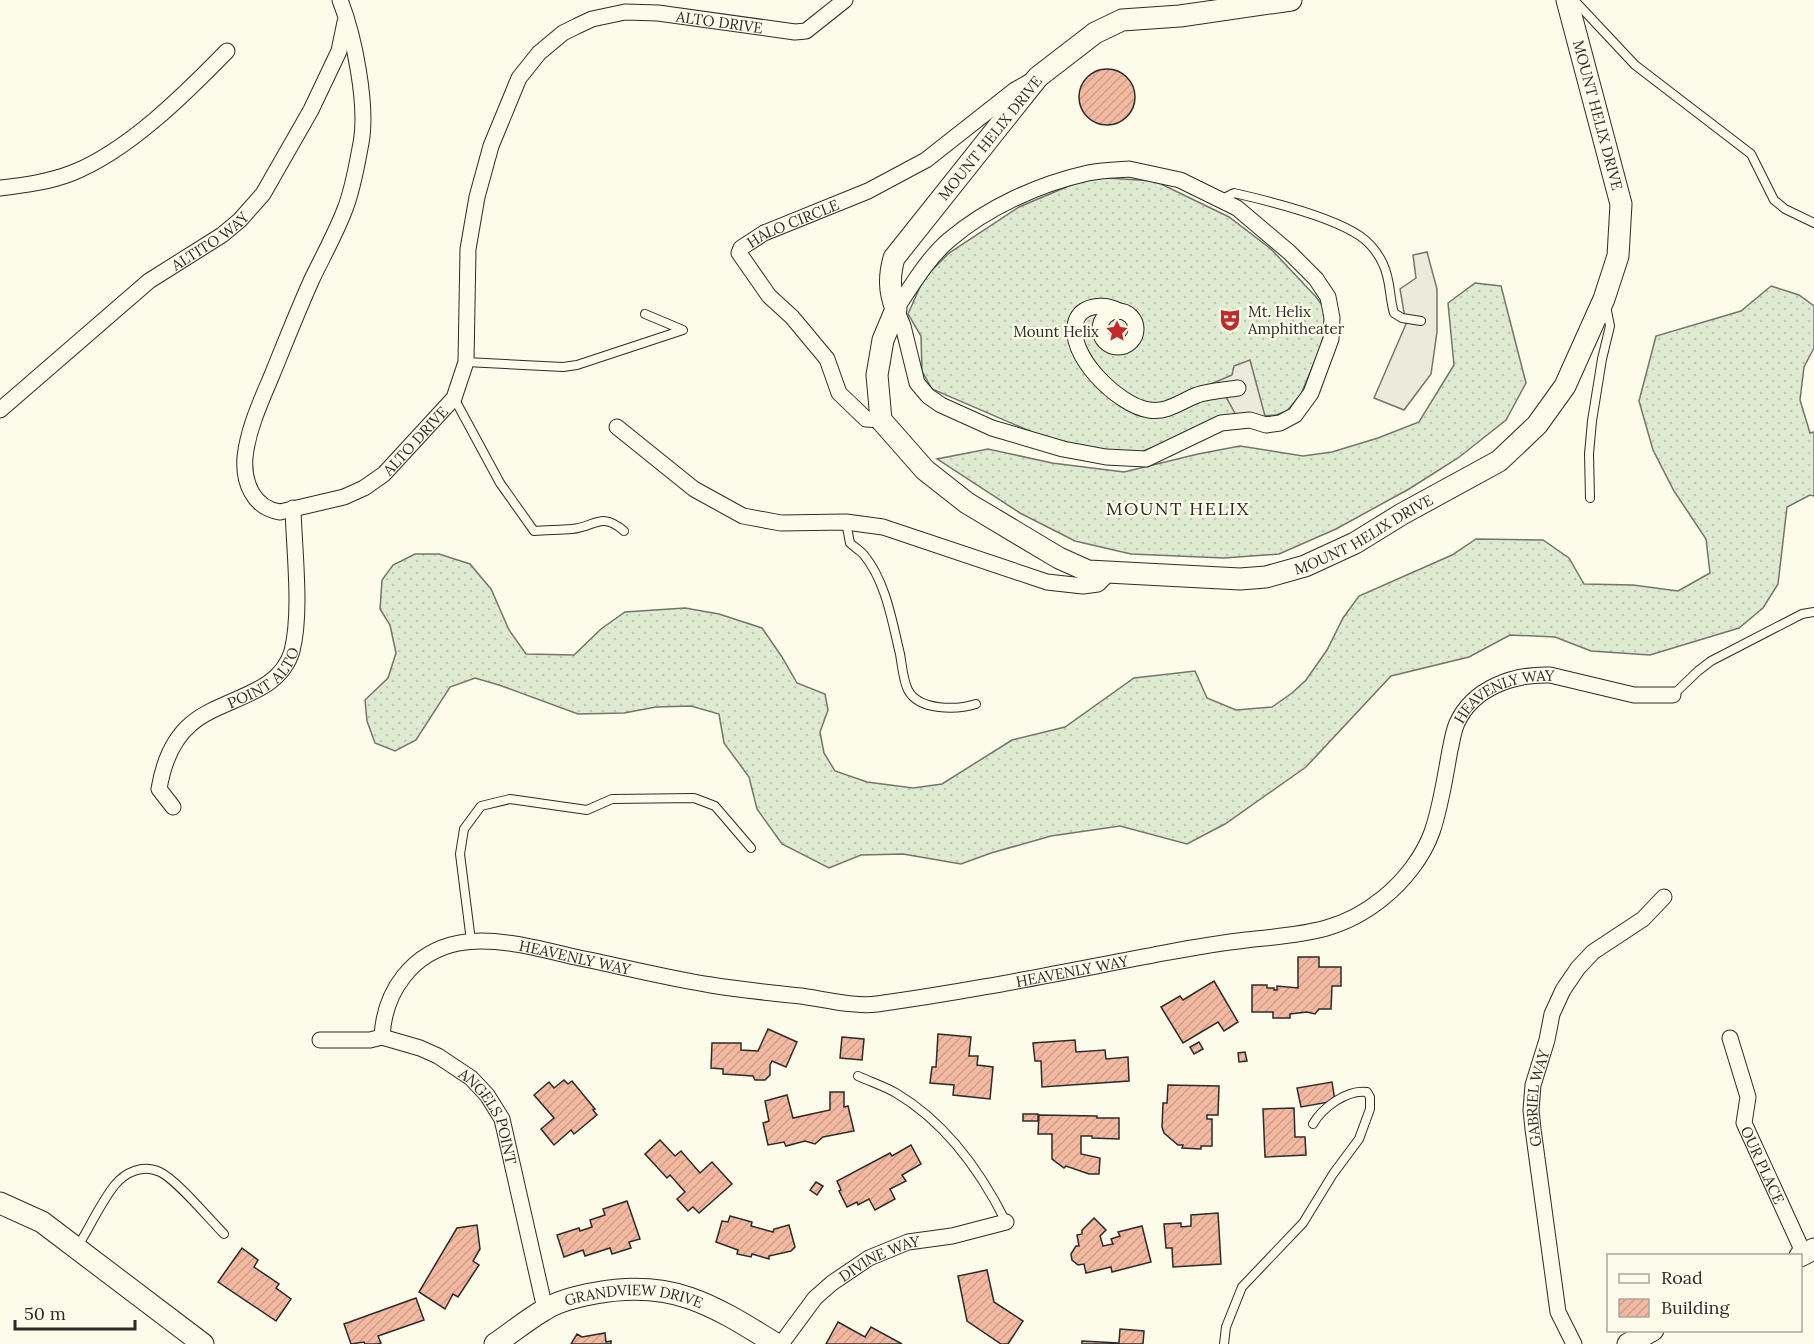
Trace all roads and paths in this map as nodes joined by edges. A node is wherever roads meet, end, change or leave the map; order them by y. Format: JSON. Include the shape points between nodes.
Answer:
{"nodes":[{"id":1,"x":339,"y":0,"type":"edge"},
{"id":2,"x":845,"y":0,"type":"edge"},
{"id":3,"x":1291,"y":0,"type":"edge"},
{"id":4,"x":1568,"y":0,"type":"edge"},
{"id":5,"x":1574,"y":0,"type":"edge"},
{"id":6,"x":346,"y":16,"type":"junction"},
{"id":7,"x":227,"y":51,"type":"dead end"},
{"id":8,"x":1038,"y":76,"type":"junction"},
{"id":9,"x":0,"y":188,"type":"edge"},
{"id":10,"x":1222,"y":199,"type":"junction"},
{"id":11,"x":1814,"y":223,"type":"edge"},
{"id":12,"x":1604,"y":299,"type":"junction"},
{"id":13,"x":896,"y":309,"type":"junction"},
{"id":14,"x":1119,"y":311,"type":"dead end"},
{"id":15,"x":645,"y":314,"type":"dead end"},
{"id":16,"x":1421,"y":321,"type":"dead end"},
{"id":17,"x":466,"y":362,"type":"junction"},
{"id":18,"x":1238,"y":388,"type":"dead end"},
{"id":19,"x":454,"y":398,"type":"junction"},
{"id":20,"x":0,"y":410,"type":"edge"},
{"id":21,"x":881,"y":420,"type":"junction"},
{"id":22,"x":617,"y":427,"type":"dead end"},
{"id":23,"x":1590,"y":498,"type":"dead end"},
{"id":24,"x":293,"y":508,"type":"junction"},
{"id":25,"x":846,"y":522,"type":"junction"},
{"id":26,"x":624,"y":531,"type":"dead end"},
{"id":27,"x":1111,"y":571,"type":"junction"},
{"id":28,"x":1814,"y":612,"type":"edge"},
{"id":29,"x":1673,"y":695,"type":"joint"},
{"id":30,"x":976,"y":704,"type":"dead end"},
{"id":31,"x":173,"y":807,"type":"dead end"},
{"id":32,"x":751,"y":848,"type":"dead end"},
{"id":33,"x":1664,"y":897,"type":"dead end"},
{"id":34,"x":471,"y":941,"type":"junction"},
{"id":35,"x":382,"y":1037,"type":"junction"},
{"id":36,"x":1730,"y":1038,"type":"dead end"},
{"id":37,"x":320,"y":1040,"type":"dead end"},
{"id":38,"x":858,"y":1076,"type":"dead end"},
{"id":39,"x":1313,"y":1124,"type":"dead end"},
{"id":40,"x":0,"y":1203,"type":"edge"},
{"id":41,"x":1006,"y":1222,"type":"joint"},
{"id":42,"x":224,"y":1234,"type":"dead end"},
{"id":43,"x":77,"y":1249,"type":"junction"},
{"id":44,"x":1806,"y":1253,"type":"edge"},
{"id":45,"x":545,"y":1309,"type":"junction"},
{"id":46,"x":1649,"y":1332,"type":"edge"},
{"id":47,"x":203,"y":1344,"type":"edge"},
{"id":48,"x":495,"y":1344,"type":"edge"},
{"id":49,"x":776,"y":1344,"type":"edge"},
{"id":50,"x":781,"y":1344,"type":"edge"},
{"id":51,"x":1224,"y":1344,"type":"edge"},
{"id":52,"x":1574,"y":1344,"type":"edge"},
{"id":53,"x":1628,"y":1344,"type":"edge"}],
"edges":[{"from":1,"to":6,"type":"street","name":"ALTO DRIVE"},
{"from":2,"to":17,"type":"street","name":"ALTO DRIVE","via":[[806,31],[795,32],[658,13],[609,15],[570,30],[539,53],[519,78],[491,146],[477,197],[468,249]]},
{"from":3,"to":8,"type":"street","name":"MOUNT HELIX DRIVE","via":[[1122,20],[1095,33]]},
{"from":4,"to":12,"type":"street","name":"MOUNT HELIX DRIVE","via":[[1621,204],[1618,256]]},
{"from":5,"to":11,"type":"lane","via":[[1635,65],[1752,154],[1774,200]]},
{"from":6,"to":20,"type":"street","name":"ALTITO WAY","via":[[339,51],[263,194],[222,235],[149,281]]},
{"from":6,"to":24,"type":"street","name":"ALTO DRIVE","via":[[356,54],[362,114],[356,167],[346,208],[256,412],[245,458],[254,498],[271,510]]},
{"from":7,"to":9,"type":"street","via":[[116,151],[72,173],[32,185]]},
{"from":8,"to":13,"type":"street","name":"MOUNT HELIX DRIVE","via":[[894,258],[890,273]]},
{"from":8,"to":21,"type":"street","name":"HALO CIRCLE","via":[[926,160],[867,191],[772,229],[741,248],[739,253],[769,296],[827,359],[839,393],[866,419]]},
{"from":10,"to":13,"type":"street","name":"MOUNT HELIX DRIVE","via":[[1180,180],[1130,169],[1090,172],[1029,191],[979,218],[948,241]]},
{"from":10,"to":13,"type":"street","name":"MOUNT HELIX DRIVE","via":[[1289,252],[1328,297],[1332,318],[1326,358],[1311,393],[1295,415],[1280,423],[1221,423],[1146,459],[1106,457],[992,428],[941,405],[917,383]]},
{"from":10,"to":16,"type":"lane","via":[[1234,193],[1270,202],[1323,219],[1359,236],[1383,264],[1394,313]]},
{"from":12,"to":23,"type":"lane","via":[[1610,327],[1592,421]]},
{"from":12,"to":27,"type":"street","name":"MOUNT HELIX DRIVE","via":[[1565,386],[1526,438],[1499,462],[1355,543],[1305,566],[1266,578]]},
{"from":13,"to":21,"type":"street","name":"MOUNT HELIX DRIVE","via":[[883,340],[877,375]]},
{"from":14,"to":18,"type":"street","via":[[1103,306],[1079,314],[1075,340],[1093,372],[1125,401],[1142,409],[1163,410],[1199,395]]},
{"from":15,"to":17,"type":"lane","via":[[682,330],[563,367]]},
{"from":17,"to":19,"type":"street","name":"ALTO DRIVE"},
{"from":19,"to":24,"type":"street","name":"ALTO DRIVE","via":[[384,474],[344,497]]},
{"from":19,"to":26,"type":"lane","via":[[500,483],[534,531],[574,529],[597,520],[615,523]]},
{"from":21,"to":27,"type":"street","name":"MOUNT HELIX DRIVE","via":[[925,470],[967,503],[1059,558],[1088,571]]},
{"from":22,"to":25,"type":"street","via":[[694,489],[743,516],[781,523]]},
{"from":24,"to":31,"type":"street","name":"POINT ALTO","via":[[297,614],[292,652],[281,672],[260,688],[210,711],[190,725],[169,753],[162,770],[159,789]]},
{"from":25,"to":27,"type":"street","via":[[883,527],[1047,582],[1098,584]]},
{"from":25,"to":30,"type":"lane","via":[[850,543],[862,552],[876,573],[890,611],[909,692],[938,707],[953,709]]},
{"from":28,"to":29,"type":"lane","via":[[1802,614],[1711,661]]},
{"from":29,"to":34,"type":"street","name":"HEAVENLY WAY","via":[[1634,695],[1550,675],[1513,678],[1490,688],[1470,704],[1456,725],[1431,835],[1411,869],[1367,910],[1335,926],[1300,935],[1225,943],[870,1005],[709,985],[515,944]]},
{"from":32,"to":34,"type":"lane","via":[[715,806],[694,798],[612,799],[587,810],[510,799],[481,806],[464,829],[460,854]]},
{"from":33,"to":52,"type":"street","name":"GABRIEL WAY","via":[[1643,919],[1593,952],[1578,968],[1552,1014],[1533,1085],[1533,1129],[1558,1312]]},
{"from":34,"to":35,"type":"street","name":"HEAVENLY WAY","via":[[443,947],[407,971],[391,995]]},
{"from":35,"to":37,"type":"street","name":"ANGELS POINT"},
{"from":35,"to":45,"type":"street","name":"ANGELS POINT","via":[[420,1048],[463,1071],[487,1095],[502,1119]]},
{"from":36,"to":44,"type":"street","name":"OUR PLACE","via":[[1748,1097],[1744,1123]]},
{"from":38,"to":41,"type":"lane","via":[[895,1092],[924,1113],[968,1159]]},
{"from":39,"to":51,"type":"lane","via":[[1319,1113],[1343,1098],[1359,1091],[1370,1097],[1370,1109],[1359,1139],[1303,1223],[1242,1287],[1226,1327]]},
{"from":40,"to":43,"type":"street","via":[[42,1222]]},
{"from":41,"to":50,"type":"street","name":"DIVINE WAY","via":[[908,1242],[869,1258],[814,1298]]},
{"from":42,"to":43,"type":"lane","via":[[170,1179],[141,1168],[115,1184]]},
{"from":43,"to":47,"type":"street"},
{"from":45,"to":48,"type":"street","name":"GRANDVIEW DRIVE"},
{"from":45,"to":49,"type":"street","name":"GRANDVIEW DRIVE","via":[[573,1297],[617,1289],[661,1291],[710,1305]]},
{"from":46,"to":53,"type":"street"}]}
